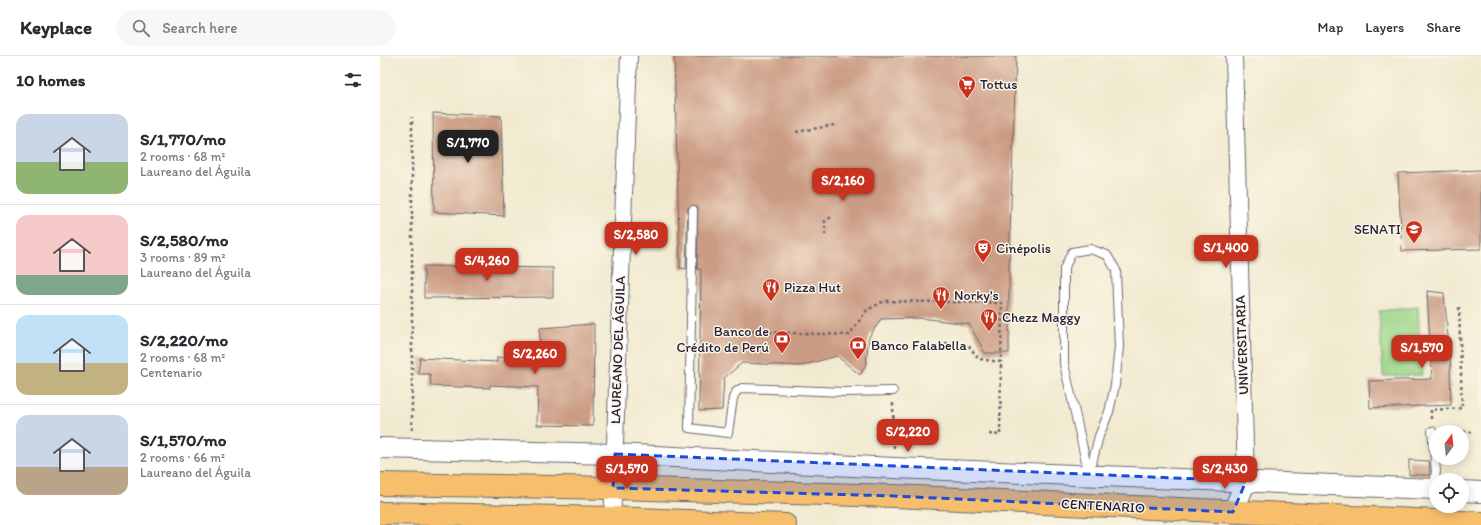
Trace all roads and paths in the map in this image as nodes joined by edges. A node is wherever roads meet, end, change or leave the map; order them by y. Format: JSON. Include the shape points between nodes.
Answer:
{"nodes":[{"id":1,"x":630,"y":56,"type":"edge"},
{"id":2,"x":1234,"y":56,"type":"edge"},
{"id":3,"x":412,"y":117,"type":"dead end"},
{"id":4,"x":834,"y":125,"type":"dead end"},
{"id":5,"x":796,"y":132,"type":"dead end"},
{"id":6,"x":693,"y":210,"type":"dead end"},
{"id":7,"x":833,"y":216,"type":"dead end"},
{"id":8,"x":825,"y":235,"type":"dead end"},
{"id":9,"x":1459,"y":305,"type":"dead end"},
{"id":10,"x":733,"y":331,"type":"dead end"},
{"id":11,"x":945,"y":343,"type":"dead end"},
{"id":12,"x":1001,"y":362,"type":"junction"},
{"id":13,"x":893,"y":391,"type":"joint"},
{"id":14,"x":1432,"y":425,"type":"edge"},
{"id":15,"x":1469,"y":432,"type":"edge"},
{"id":16,"x":1474,"y":432,"type":"dead end"},
{"id":17,"x":988,"y":434,"type":"dead end"},
{"id":18,"x":380,"y":448,"type":"edge"},
{"id":19,"x":412,"y":449,"type":"junction"},
{"id":20,"x":615,"y":454,"type":"junction"},
{"id":21,"x":894,"y":468,"type":"junction"},
{"id":22,"x":1089,"y":475,"type":"junction"},
{"id":23,"x":1246,"y":481,"type":"junction"},
{"id":24,"x":380,"y":484,"type":"edge"},
{"id":25,"x":613,"y":488,"type":"junction"},
{"id":26,"x":1429,"y":489,"type":"edge"},
{"id":27,"x":1469,"y":491,"type":"edge"},
{"id":28,"x":1481,"y":492,"type":"edge"},
{"id":29,"x":1233,"y":512,"type":"junction"},
{"id":30,"x":380,"y":513,"type":"edge"},
{"id":31,"x":612,"y":521,"type":"edge"},
{"id":32,"x":1481,"y":522,"type":"edge"},
{"id":33,"x":785,"y":525,"type":"edge"}],
"edges":[{"from":1,"to":20,"type":"street","name":"LAUREANO DEL ÁGUILA"},
{"from":2,"to":23,"type":"street","name":"UNIVERSITARIA"},
{"from":3,"to":19,"type":"path"},
{"from":4,"to":5,"type":"path"},
{"from":6,"to":13,"type":"lane","via":[[688,428],[728,433],[733,398],[742,388]]},
{"from":7,"to":8,"type":"path","via":[[825,221]]},
{"from":9,"to":14,"type":"path","via":[[1462,408],[1431,410]]},
{"from":10,"to":12,"type":"path","via":[[849,336],[867,310],[884,301],[1002,303]]},
{"from":11,"to":12,"type":"path","via":[[968,345],[979,359]]},
{"from":12,"to":17,"type":"path","via":[[1000,435]]},
{"from":13,"to":21,"type":"path"},
{"from":15,"to":16,"type":"path"},
{"from":18,"to":19,"type":"street"},
{"from":19,"to":20,"type":"street"},
{"from":20,"to":21,"type":"street"},
{"from":20,"to":25,"type":"street","name":"LAUREANO DEL ÁGUILA"},
{"from":21,"to":22,"type":"street"},
{"from":22,"to":22,"type":"lane","via":[[1099,436],[1110,412],[1119,347],[1116,270],[1107,255],[1090,249],[1072,252],[1064,269],[1064,364]]},
{"from":22,"to":23,"type":"street"},
{"from":23,"to":26,"type":"street"},
{"from":23,"to":29,"type":"street","name":"UNIVERSITARIA"},
{"from":24,"to":25,"type":"highway","name":"CENTENARIO"},
{"from":25,"to":29,"type":"highway","name":"CENTENARIO","via":[[894,496]]},
{"from":25,"to":31,"type":"street","name":"LAUREANO DEL ÁGUILA"},
{"from":27,"to":28,"type":"street"},
{"from":29,"to":32,"type":"highway","name":"CENTENARIO"},
{"from":30,"to":31,"type":"highway"},
{"from":31,"to":33,"type":"highway"}]}
